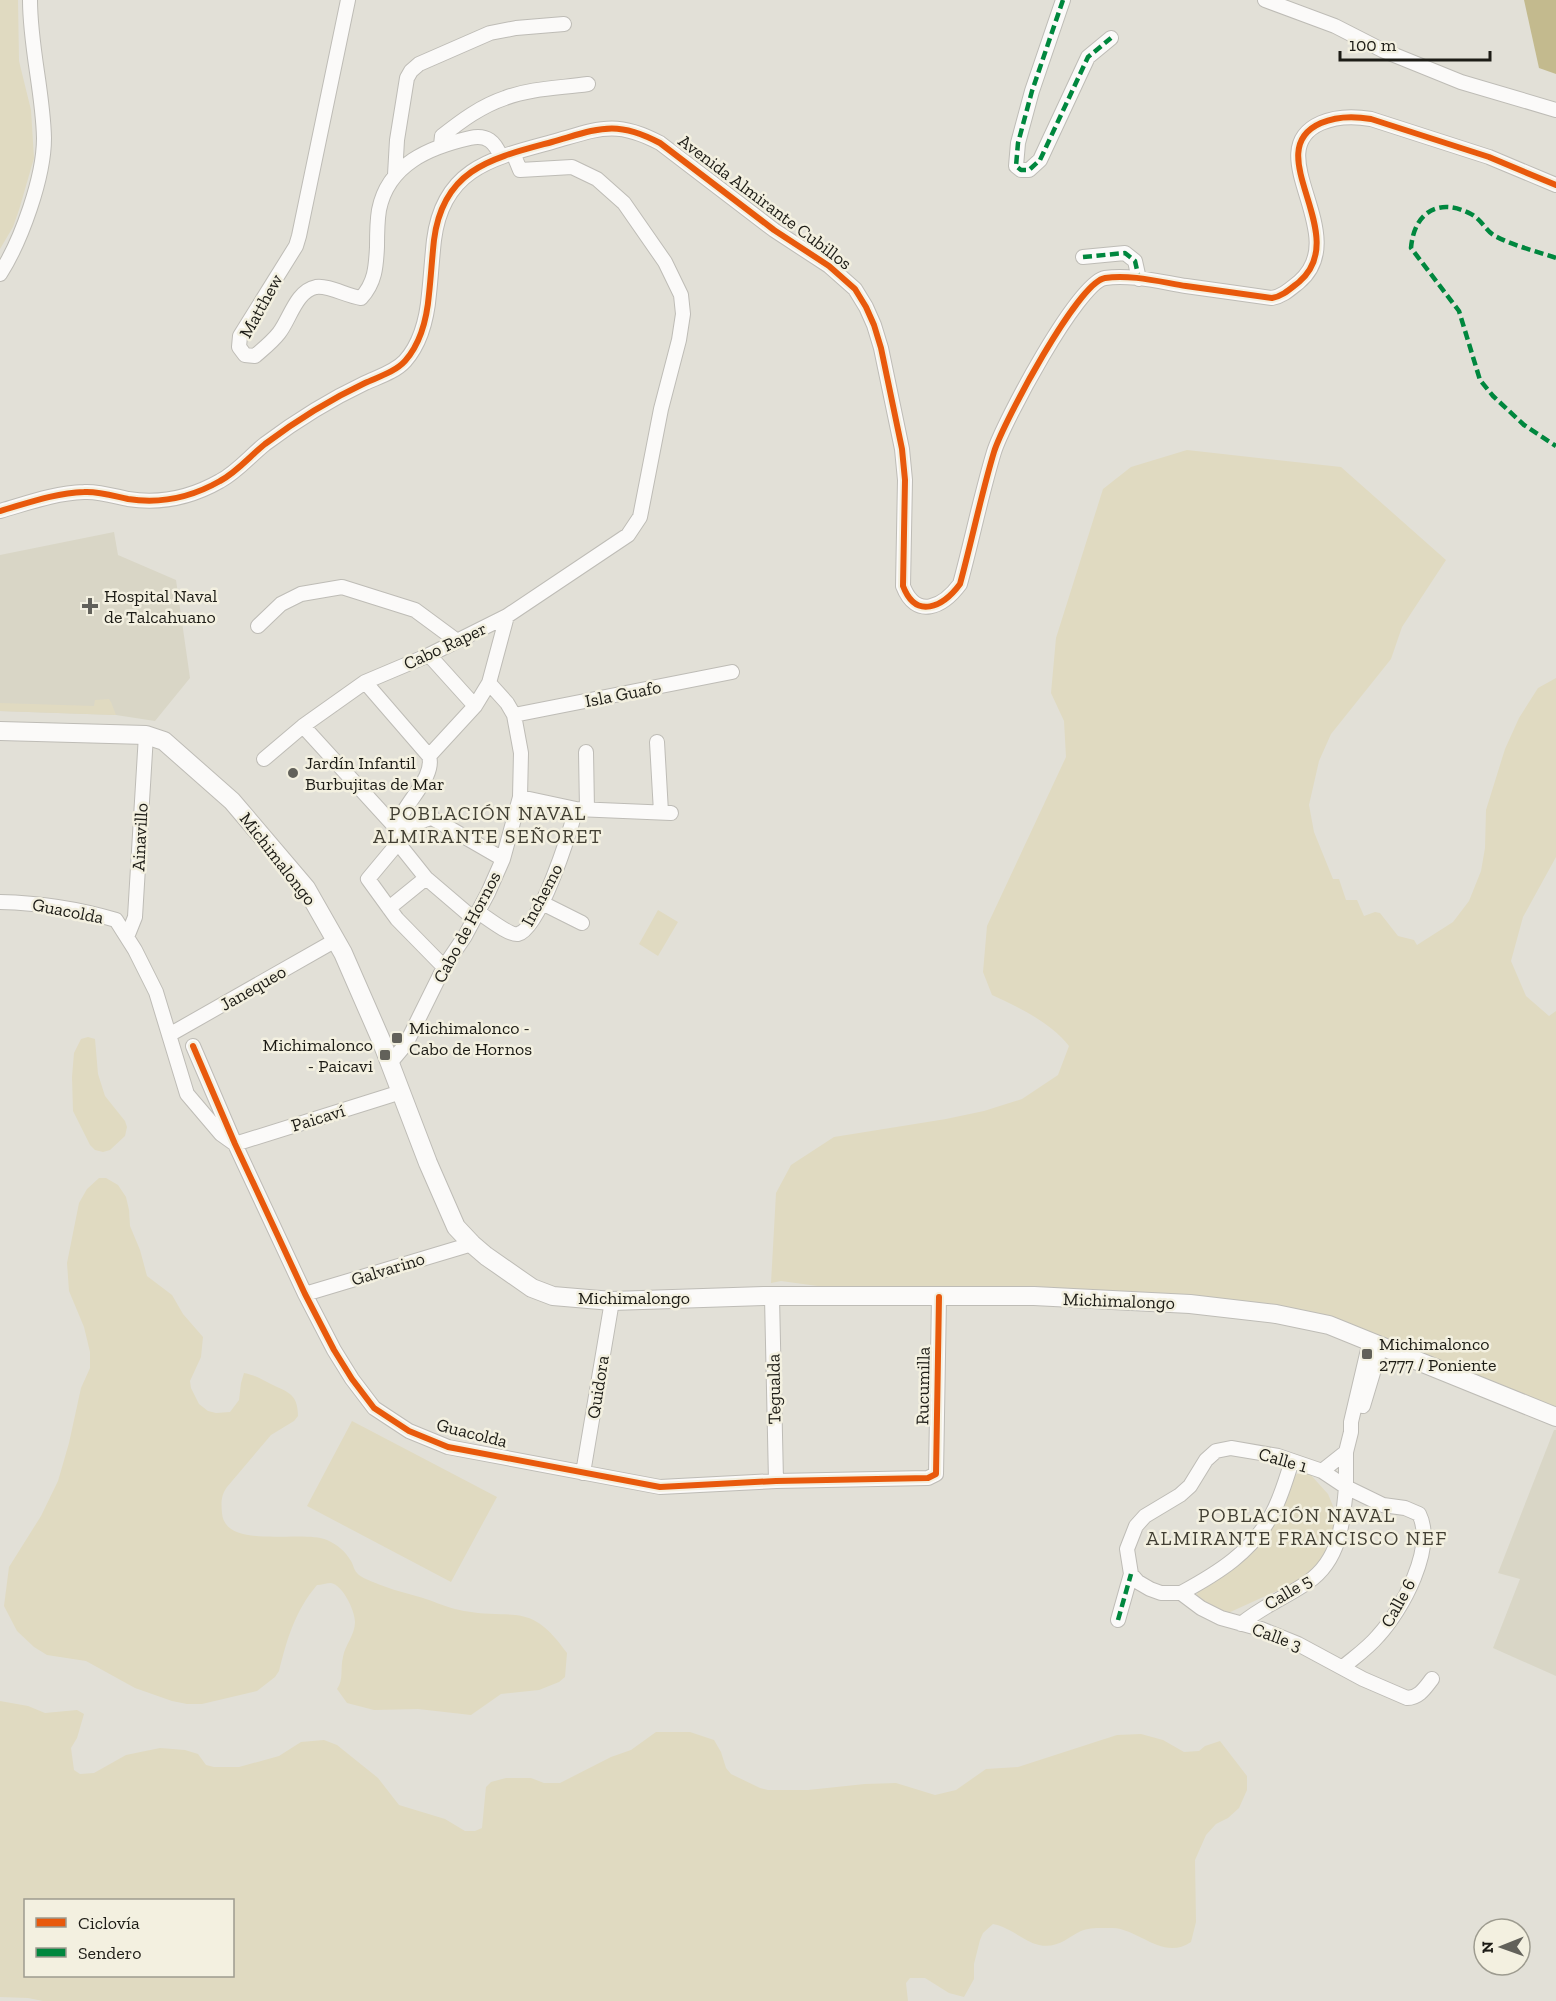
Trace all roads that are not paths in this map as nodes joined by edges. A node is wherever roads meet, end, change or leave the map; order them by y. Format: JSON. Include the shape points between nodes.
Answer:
{"nodes":[{"id":1,"x":30,"y":0,"type":"edge"},
{"id":2,"x":348,"y":0,"type":"edge"},
{"id":3,"x":1062,"y":0,"type":"edge"},
{"id":4,"x":1265,"y":0,"type":"edge"},
{"id":5,"x":564,"y":24,"type":"dead end"},
{"id":6,"x":1111,"y":38,"type":"dead end"},
{"id":7,"x":588,"y":84,"type":"dead end"},
{"id":8,"x":1556,"y":110,"type":"edge"},
{"id":9,"x":441,"y":145,"type":"junction"},
{"id":10,"x":507,"y":155,"type":"junction"},
{"id":11,"x":395,"y":176,"type":"junction"},
{"id":12,"x":1556,"y":185,"type":"edge"},
{"id":13,"x":1083,"y":257,"type":"dead end"},
{"id":14,"x":0,"y":274,"type":"edge"},
{"id":15,"x":1139,"y":279,"type":"junction"},
{"id":16,"x":0,"y":511,"type":"edge"},
{"id":17,"x":628,"y":535,"type":"joint"},
{"id":18,"x":507,"y":616,"type":"junction"},
{"id":19,"x":258,"y":626,"type":"dead end"},
{"id":20,"x":457,"y":641,"type":"junction"},
{"id":21,"x":429,"y":655,"type":"junction"},
{"id":22,"x":732,"y":672,"type":"dead end"},
{"id":23,"x":365,"y":682,"type":"junction"},
{"id":24,"x":489,"y":683,"type":"junction"},
{"id":25,"x":475,"y":706,"type":"junction"},
{"id":26,"x":514,"y":716,"type":"junction"},
{"id":27,"x":303,"y":726,"type":"junction"},
{"id":28,"x":0,"y":731,"type":"edge"},
{"id":29,"x":146,"y":735,"type":"junction"},
{"id":30,"x":657,"y":742,"type":"dead end"},
{"id":31,"x":586,"y":752,"type":"dead end"},
{"id":32,"x":429,"y":756,"type":"junction"},
{"id":33,"x":264,"y":759,"type":"dead end"},
{"id":34,"x":520,"y":797,"type":"junction"},
{"id":35,"x":582,"y":809,"type":"junction"},
{"id":36,"x":397,"y":836,"type":"junction"},
{"id":37,"x":502,"y":859,"type":"junction"},
{"id":38,"x":426,"y":878,"type":"junction"},
{"id":39,"x":0,"y":902,"type":"edge"},
{"id":40,"x":542,"y":903,"type":"junction"},
{"id":41,"x":389,"y":909,"type":"junction"},
{"id":42,"x":476,"y":915,"type":"junction"},
{"id":43,"x":582,"y":923,"type":"dead end"},
{"id":44,"x":127,"y":937,"type":"junction"},
{"id":45,"x":336,"y":940,"type":"junction"},
{"id":46,"x":444,"y":967,"type":"junction"},
{"id":47,"x":169,"y":1035,"type":"junction"},
{"id":48,"x":193,"y":1046,"type":"dead end"},
{"id":49,"x":390,"y":1063,"type":"junction"},
{"id":50,"x":401,"y":1092,"type":"junction"},
{"id":51,"x":235,"y":1144,"type":"junction"},
{"id":52,"x":472,"y":1244,"type":"junction"},
{"id":53,"x":305,"y":1294,"type":"junction"},
{"id":54,"x":772,"y":1297,"type":"junction"},
{"id":55,"x":939,"y":1297,"type":"junction"},
{"id":56,"x":612,"y":1301,"type":"junction"},
{"id":57,"x":1375,"y":1344,"type":"junction"},
{"id":58,"x":1556,"y":1417,"type":"edge"},
{"id":59,"x":1346,"y":1452,"type":"junction"},
{"id":60,"x":1292,"y":1461,"type":"junction"},
{"id":61,"x":1322,"y":1471,"type":"junction"},
{"id":62,"x":583,"y":1473,"type":"junction"},
{"id":63,"x":936,"y":1474,"type":"joint"},
{"id":64,"x":776,"y":1482,"type":"junction"},
{"id":65,"x":1346,"y":1487,"type":"junction"},
{"id":66,"x":1424,"y":1523,"type":"joint"},
{"id":67,"x":1130,"y":1567,"type":"junction"},
{"id":68,"x":1181,"y":1593,"type":"junction"},
{"id":69,"x":1118,"y":1620,"type":"dead end"},
{"id":70,"x":1241,"y":1624,"type":"junction"},
{"id":71,"x":1343,"y":1667,"type":"junction"},
{"id":72,"x":1432,"y":1679,"type":"dead end"}],
"edges":[{"from":1,"to":14,"type":"street","via":[[44,141],[28,214]]},
{"from":2,"to":11,"type":"street","name":"Matthew","via":[[299,236],[240,336],[239,347],[245,355],[255,356],[279,333],[303,294],[316,287],[361,298],[368,291],[376,268],[380,209]]},
{"from":3,"to":6,"type":"street","via":[[1018,143],[1016,166],[1021,170],[1029,170],[1040,160],[1088,57]]},
{"from":4,"to":8,"type":"street","via":[[1335,26],[1461,82]]},
{"from":5,"to":11,"type":"street","via":[[490,33],[411,71],[397,140]]},
{"from":7,"to":9,"type":"street","via":[[503,98],[452,128],[442,136]]},
{"from":9,"to":10,"type":"street","name":"Matthew","via":[[483,137]]},
{"from":9,"to":11,"type":"street","name":"Matthew","via":[[411,160]]},
{"from":10,"to":15,"type":"street","name":"Avenida Almirante Cubillos","via":[[605,127],[644,135],[830,266],[855,290],[874,325],[898,431],[904,480],[903,586],[908,599],[919,606],[945,601],[960,584],[1002,431],[1070,313],[1103,278]]},
{"from":10,"to":16,"type":"street","name":"Avenida Almirante Cubillos","via":[[461,179],[443,207],[434,239],[427,314],[421,335],[404,363],[297,420],[221,480],[181,497],[144,501],[72,492]]},
{"from":10,"to":17,"type":"street","name":"Matthew","via":[[520,170],[572,167],[597,179],[624,203],[665,262],[681,295],[679,340],[640,517]]},
{"from":12,"to":15,"type":"street","name":"Avenida Almirante Cubillos","via":[[1384,122],[1336,118],[1308,129],[1298,147],[1297,160],[1315,221],[1317,251],[1303,278],[1285,293],[1272,298]]},
{"from":13,"to":15,"type":"street","via":[[1125,253],[1135,261]]},
{"from":17,"to":18,"type":"street","name":"Cabo Raper"},
{"from":18,"to":20,"type":"street","name":"Cabo Raper"},
{"from":18,"to":24,"type":"street"},
{"from":19,"to":20,"type":"street","via":[[281,604],[301,594],[342,587],[414,610]]},
{"from":20,"to":21,"type":"street","name":"Cabo Raper"},
{"from":21,"to":23,"type":"street","name":"Cabo Raper"},
{"from":21,"to":25,"type":"street"},
{"from":22,"to":26,"type":"street","name":"Isla Guafo"},
{"from":23,"to":27,"type":"street","name":"Cabo Raper"},
{"from":23,"to":32,"type":"street"},
{"from":24,"to":25,"type":"street"},
{"from":24,"to":26,"type":"street","name":"Cabo de Hornos"},
{"from":25,"to":32,"type":"street"},
{"from":26,"to":34,"type":"street","name":"Cabo de Hornos","via":[[521,753]]},
{"from":27,"to":33,"type":"street","name":"Cabo Raper"},
{"from":27,"to":36,"type":"street"},
{"from":28,"to":29,"type":"main road","name":"Michimalongo"},
{"from":29,"to":44,"type":"street","name":"Ainavillo","via":[[135,917]]},
{"from":29,"to":45,"type":"main road","name":"Michimalongo","via":[[169,745],[232,801],[306,888]]},
{"from":30,"to":35,"type":"street","via":[[666,813]]},
{"from":31,"to":35,"type":"street","name":"Inchemo"},
{"from":32,"to":36,"type":"street","via":[[430,770],[412,797]]},
{"from":34,"to":35,"type":"street"},
{"from":34,"to":37,"type":"street","name":"Cabo de Hornos"},
{"from":35,"to":40,"type":"street","name":"Inchemo"},
{"from":36,"to":37,"type":"street","via":[[404,829],[432,818]]},
{"from":36,"to":38,"type":"street"},
{"from":36,"to":41,"type":"street","via":[[368,879]]},
{"from":37,"to":42,"type":"street","name":"Cabo de Hornos"},
{"from":38,"to":41,"type":"street"},
{"from":38,"to":42,"type":"street"},
{"from":39,"to":44,"type":"street","name":"Guacolda","via":[[81,909],[116,920]]},
{"from":40,"to":42,"type":"street","name":"Inchemo","via":[[520,934]]},
{"from":40,"to":43,"type":"street"},
{"from":41,"to":46,"type":"street"},
{"from":42,"to":46,"type":"street","name":"Cabo de Hornos"},
{"from":44,"to":47,"type":"street","name":"Guacolda","via":[[156,992]]},
{"from":45,"to":47,"type":"street","name":"Janequeo"},
{"from":45,"to":49,"type":"main road","name":"Michimalongo"},
{"from":46,"to":49,"type":"street","name":"Cabo de Hornos","via":[[412,1034]]},
{"from":47,"to":51,"type":"street","name":"Guacolda","via":[[187,1094],[221,1134]]},
{"from":48,"to":51,"type":"street","name":"Guacolda"},
{"from":49,"to":50,"type":"main road","name":"Michimalongo"},
{"from":50,"to":51,"type":"street","name":"Paicaví"},
{"from":50,"to":52,"type":"main road","name":"Michimalongo","via":[[446,1206],[456,1227]]},
{"from":51,"to":53,"type":"street","name":"Guacolda"},
{"from":52,"to":53,"type":"street","name":"Galvarino"},
{"from":52,"to":56,"type":"main road","name":"Michimalongo","via":[[504,1270],[544,1294]]},
{"from":53,"to":62,"type":"street","name":"Guacolda","via":[[352,1379],[374,1408],[409,1431],[448,1447]]},
{"from":54,"to":55,"type":"main road","name":"Michimalongo"},
{"from":54,"to":56,"type":"main road","name":"Michimalongo"},
{"from":54,"to":64,"type":"street","name":"Tegualda"},
{"from":55,"to":57,"type":"main road","name":"Michimalongo","via":[[1034,1296],[1190,1304],[1324,1323]]},
{"from":55,"to":63,"type":"street","name":"Rucumilla"},
{"from":56,"to":62,"type":"street","name":"Quidora"},
{"from":57,"to":58,"type":"main road","name":"Michimalongo"},
{"from":57,"to":59,"type":"street","via":[[1357,1425]]},
{"from":59,"to":61,"type":"street"},
{"from":59,"to":65,"type":"street"},
{"from":60,"to":61,"type":"street","name":"Calle 1"},
{"from":60,"to":67,"type":"street","name":"Calle 1","via":[[1258,1451],[1216,1451],[1190,1486],[1136,1526],[1127,1549]]},
{"from":60,"to":68,"type":"street","via":[[1273,1514],[1252,1544],[1206,1580]]},
{"from":61,"to":65,"type":"street","name":"Calle 1"},
{"from":62,"to":64,"type":"street","name":"Guacolda","via":[[660,1487]]},
{"from":63,"to":64,"type":"street","name":"Guacolda","via":[[928,1478]]},
{"from":65,"to":66,"type":"street","name":"Calle 1","via":[[1383,1505],[1419,1514]]},
{"from":65,"to":70,"type":"street","name":"Calle 5","via":[[1341,1532],[1326,1565],[1306,1584],[1269,1603]]},
{"from":66,"to":71,"type":"street","name":"Calle 6","via":[[1422,1555],[1402,1602],[1377,1638]]},
{"from":67,"to":68,"type":"street","name":"Calle 3","via":[[1138,1582],[1150,1589]]},
{"from":67,"to":69,"type":"street"},
{"from":68,"to":70,"type":"street","name":"Calle 3","via":[[1201,1608]]},
{"from":70,"to":71,"type":"street","name":"Calle 3","via":[[1298,1644]]},
{"from":71,"to":72,"type":"street","name":"Calle 3","via":[[1407,1698],[1420,1694]]}]}
